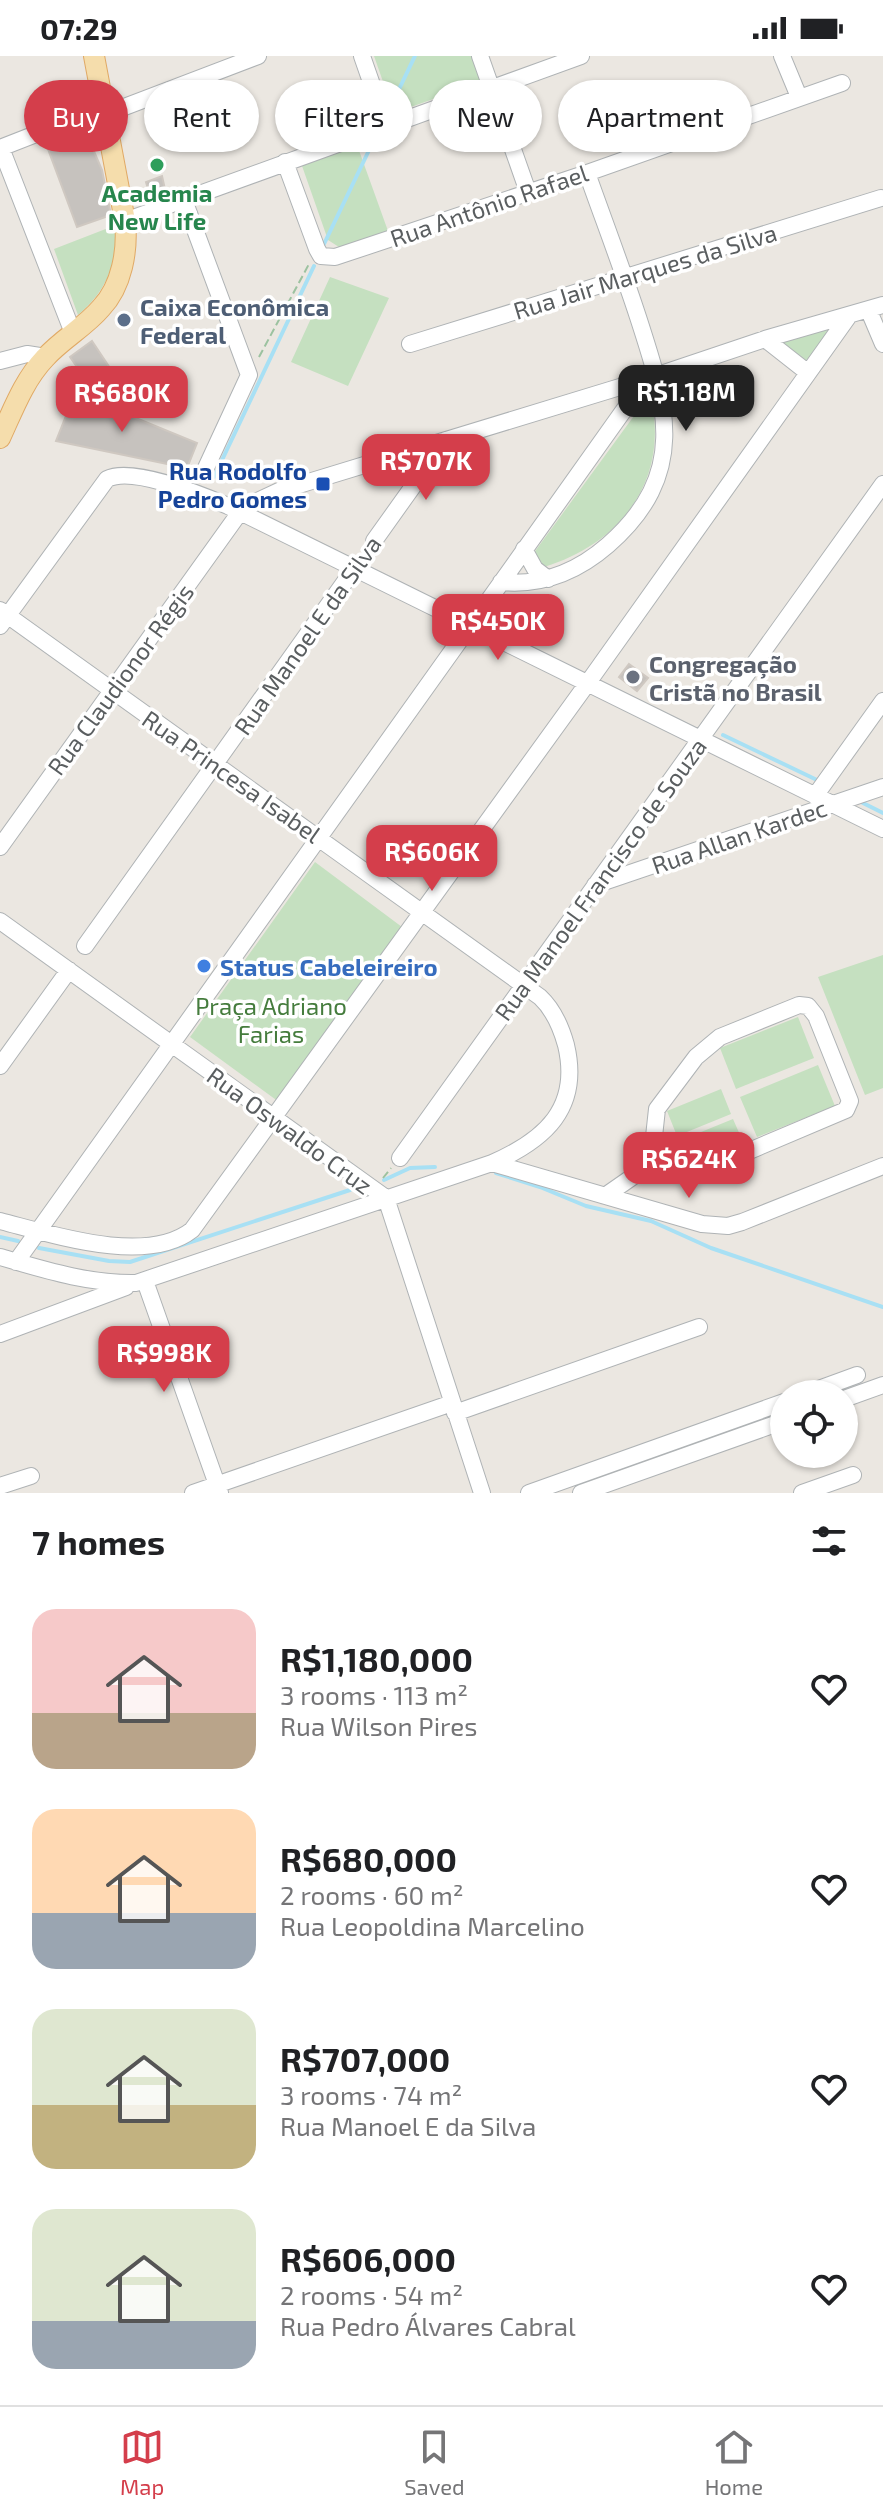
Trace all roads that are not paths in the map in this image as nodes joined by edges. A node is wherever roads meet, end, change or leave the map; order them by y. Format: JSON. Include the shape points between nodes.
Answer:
{"nodes":[{"id":1,"x":94,"y":56,"type":"edge"},
{"id":2,"x":362,"y":56,"type":"edge"},
{"id":3,"x":480,"y":56,"type":"edge"},
{"id":4,"x":581,"y":56,"type":"edge"},
{"id":5,"x":782,"y":56,"type":"edge"},
{"id":6,"x":249,"y":58,"type":"edge"},
{"id":7,"x":99,"y":80,"type":"edge"},
{"id":8,"x":370,"y":80,"type":"edge"},
{"id":9,"x":489,"y":80,"type":"edge"},
{"id":10,"x":511,"y":80,"type":"edge"},
{"id":11,"x":842,"y":83,"type":"dead end"},
{"id":12,"x":799,"y":97,"type":"junction"},
{"id":13,"x":128,"y":102,"type":"edge"},
{"id":14,"x":24,"y":139,"type":"edge"},
{"id":15,"x":0,"y":148,"type":"edge"},
{"id":16,"x":113,"y":152,"type":"edge"},
{"id":17,"x":312,"y":152,"type":"edge"},
{"id":18,"x":514,"y":152,"type":"edge"},
{"id":19,"x":285,"y":162,"type":"junction"},
{"id":20,"x":587,"y":173,"type":"junction"},
{"id":21,"x":528,"y":192,"type":"junction"},
{"id":22,"x":881,"y":198,"type":"dead end"},
{"id":23,"x":184,"y":200,"type":"junction"},
{"id":24,"x":125,"y":221,"type":"junction"},
{"id":25,"x":625,"y":277,"type":"junction"},
{"id":26,"x":876,"y":308,"type":"edge"},
{"id":27,"x":848,"y":317,"type":"junction"},
{"id":28,"x":73,"y":333,"type":"junction"},
{"id":29,"x":765,"y":339,"type":"junction"},
{"id":30,"x":410,"y":344,"type":"dead end"},
{"id":31,"x":883,"y":344,"type":"edge"},
{"id":32,"x":46,"y":357,"type":"junction"},
{"id":33,"x":0,"y":361,"type":"edge"},
{"id":34,"x":807,"y":372,"type":"junction"},
{"id":35,"x":652,"y":377,"type":"junction"},
{"id":36,"x":0,"y":438,"type":"edge"},
{"id":37,"x":446,"y":440,"type":"junction"},
{"id":38,"x":205,"y":470,"type":"dead end"},
{"id":39,"x":883,"y":484,"type":"edge"},
{"id":40,"x":240,"y":512,"type":"junction"},
{"id":41,"x":374,"y":541,"type":"dead end"},
{"id":42,"x":524,"y":549,"type":"junction"},
{"id":43,"x":354,"y":569,"type":"junction"},
{"id":44,"x":548,"y":579,"type":"junction"},
{"id":45,"x":501,"y":582,"type":"junction"},
{"id":46,"x":486,"y":604,"type":"dead end"},
{"id":47,"x":2,"y":617,"type":"edge"},
{"id":48,"x":470,"y":626,"type":"junction"},
{"id":49,"x":587,"y":684,"type":"junction"},
{"id":50,"x":112,"y":690,"type":"junction"},
{"id":51,"x":883,"y":701,"type":"edge"},
{"id":52,"x":700,"y":739,"type":"junction"},
{"id":53,"x":215,"y":765,"type":"junction"},
{"id":54,"x":883,"y":787,"type":"edge"},
{"id":55,"x":815,"y":796,"type":"junction"},
{"id":56,"x":833,"y":805,"type":"junction"},
{"id":57,"x":883,"y":829,"type":"edge"},
{"id":58,"x":319,"y":838,"type":"junction"},
{"id":59,"x":0,"y":847,"type":"edge"},
{"id":60,"x":595,"y":885,"type":"junction"},
{"id":61,"x":423,"y":912,"type":"junction"},
{"id":62,"x":0,"y":921,"type":"edge"},
{"id":63,"x":85,"y":946,"type":"dead end"},
{"id":64,"x":69,"y":970,"type":"junction"},
{"id":65,"x":524,"y":985,"type":"junction"},
{"id":66,"x":171,"y":1044,"type":"junction"},
{"id":67,"x":0,"y":1066,"type":"edge"},
{"id":68,"x":275,"y":1118,"type":"junction"},
{"id":69,"x":400,"y":1158,"type":"road end"},
{"id":70,"x":492,"y":1163,"type":"junction"},
{"id":71,"x":651,"y":1164,"type":"junction"},
{"id":72,"x":883,"y":1166,"type":"edge"},
{"id":73,"x":379,"y":1194,"type":"junction"},
{"id":74,"x":605,"y":1196,"type":"junction"},
{"id":75,"x":0,"y":1221,"type":"edge"},
{"id":76,"x":38,"y":1231,"type":"junction"},
{"id":77,"x":8,"y":1259,"type":"edge"},
{"id":78,"x":141,"y":1282,"type":"junction"},
{"id":79,"x":699,"y":1327,"type":"dead end"},
{"id":80,"x":0,"y":1334,"type":"edge"},
{"id":81,"x":857,"y":1375,"type":"dead end"},
{"id":82,"x":843,"y":1380,"type":"edge"},
{"id":83,"x":883,"y":1385,"type":"edge"},
{"id":84,"x":858,"y":1394,"type":"edge"},
{"id":85,"x":770,"y":1407,"type":"edge"},
{"id":86,"x":454,"y":1408,"type":"junction"},
{"id":87,"x":770,"y":1426,"type":"edge"},
{"id":88,"x":853,"y":1475,"type":"dead end"},
{"id":89,"x":31,"y":1476,"type":"dead end"},
{"id":90,"x":0,"y":1486,"type":"edge"},
{"id":91,"x":218,"y":1489,"type":"edge"},
{"id":92,"x":193,"y":1493,"type":"edge"},
{"id":93,"x":482,"y":1493,"type":"edge"},
{"id":94,"x":529,"y":1493,"type":"edge"},
{"id":95,"x":581,"y":1493,"type":"edge"},
{"id":96,"x":802,"y":1493,"type":"edge"}],
"edges":[{"from":1,"to":7,"type":"main road"},
{"from":2,"to":8,"type":"street"},
{"from":3,"to":9,"type":"street"},
{"from":4,"to":10,"type":"street"},
{"from":5,"to":12,"type":"street"},
{"from":6,"to":13,"type":"street"},
{"from":11,"to":12,"type":"street","name":"Rua Antônio Rafael"},
{"from":12,"to":20,"type":"street","name":"Rua Antônio Rafael"},
{"from":14,"to":15,"type":"street"},
{"from":15,"to":28,"type":"street"},
{"from":16,"to":24,"type":"main road"},
{"from":17,"to":19,"type":"street"},
{"from":18,"to":21,"type":"street"},
{"from":19,"to":21,"type":"street","name":"Rua Antônio Rafael","via":[[321,256],[335,257]]},
{"from":19,"to":23,"type":"street"},
{"from":20,"to":21,"type":"street","name":"Rua Antônio Rafael"},
{"from":20,"to":25,"type":"street"},
{"from":22,"to":25,"type":"street","name":"Rua Jair Marques da Silva"},
{"from":23,"to":24,"type":"street"},
{"from":23,"to":38,"type":"street","via":[[249,375]]},
{"from":24,"to":28,"type":"main road","via":[[123,262],[114,288],[100,310]]},
{"from":25,"to":30,"type":"street","name":"Rua Jair Marques da Silva"},
{"from":25,"to":35,"type":"street"},
{"from":26,"to":27,"type":"street"},
{"from":26,"to":31,"type":"street"},
{"from":27,"to":29,"type":"street"},
{"from":27,"to":34,"type":"street"},
{"from":28,"to":32,"type":"main road"},
{"from":29,"to":34,"type":"street"},
{"from":29,"to":35,"type":"street"},
{"from":32,"to":33,"type":"street","via":[[27,354]]},
{"from":32,"to":36,"type":"main road"},
{"from":34,"to":49,"type":"street"},
{"from":35,"to":37,"type":"street"},
{"from":35,"to":42,"type":"street"},
{"from":35,"to":44,"type":"street","via":[[663,401],[666,437],[648,497],[601,551]]},
{"from":37,"to":40,"type":"street","via":[[279,491]]},
{"from":37,"to":41,"type":"street","name":"Rua Manoel E da Silva"},
{"from":39,"to":52,"type":"street","name":"Rua Manoel Francisco de Souza"},
{"from":40,"to":43,"type":"street"},
{"from":40,"to":47,"type":"street","via":[[164,483],[120,474],[107,479]]},
{"from":40,"to":50,"type":"street","name":"Rua Claudionor Régis"},
{"from":42,"to":44,"type":"street"},
{"from":42,"to":45,"type":"street"},
{"from":43,"to":48,"type":"street"},
{"from":43,"to":53,"type":"street","name":"Rua Manoel E da Silva"},
{"from":44,"to":45,"type":"street"},
{"from":45,"to":46,"type":"street"},
{"from":47,"to":50,"type":"street","name":"Rua Princesa Isabel"},
{"from":48,"to":49,"type":"street"},
{"from":48,"to":58,"type":"street"},
{"from":49,"to":52,"type":"street"},
{"from":49,"to":61,"type":"street"},
{"from":50,"to":53,"type":"street","name":"Rua Princesa Isabel"},
{"from":50,"to":59,"type":"street","name":"Rua Claudionor Régis"},
{"from":51,"to":55,"type":"street"},
{"from":52,"to":55,"type":"street"},
{"from":52,"to":60,"type":"street","name":"Rua Manoel Francisco de Souza"},
{"from":53,"to":58,"type":"street","name":"Rua Princesa Isabel"},
{"from":53,"to":63,"type":"street","name":"Rua Manoel E da Silva"},
{"from":54,"to":56,"type":"street","name":"Rua Allan Kardec"},
{"from":55,"to":56,"type":"street"},
{"from":56,"to":57,"type":"street"},
{"from":56,"to":60,"type":"street","name":"Rua Allan Kardec"},
{"from":58,"to":61,"type":"street","name":"Rua Princesa Isabel"},
{"from":58,"to":66,"type":"street"},
{"from":60,"to":65,"type":"street","name":"Rua Manoel Francisco de Souza"},
{"from":61,"to":65,"type":"street","name":"Rua Princesa Isabel"},
{"from":61,"to":68,"type":"street"},
{"from":62,"to":64,"type":"street","name":"Rua Oswaldo Cruz"},
{"from":64,"to":66,"type":"street","name":"Rua Oswaldo Cruz"},
{"from":64,"to":67,"type":"street"},
{"from":65,"to":69,"type":"street","name":"Rua Manoel Francisco de Souza"},
{"from":65,"to":70,"type":"street","name":"Rua Princesa Isabel","via":[[548,1004],[559,1024],[568,1052],[567,1095],[541,1135]]},
{"from":66,"to":68,"type":"street","name":"Rua Oswaldo Cruz"},
{"from":66,"to":76,"type":"street"},
{"from":68,"to":73,"type":"street","name":"Rua Oswaldo Cruz"},
{"from":68,"to":76,"type":"street","via":[[185,1235],[152,1245],[121,1246]]},
{"from":70,"to":73,"type":"street","name":"Rua Princesa Isabel"},
{"from":70,"to":74,"type":"street"},
{"from":71,"to":71,"type":"street","via":[[657,1109],[696,1057],[720,1037],[808,1006],[850,1101],[846,1110],[690,1176]]},
{"from":71,"to":74,"type":"street"},
{"from":72,"to":74,"type":"street","via":[[728,1226],[702,1224]]},
{"from":73,"to":78,"type":"street","name":"Rua Princesa Isabel"},
{"from":73,"to":86,"type":"street"},
{"from":75,"to":76,"type":"street"},
{"from":76,"to":77,"type":"street"},
{"from":77,"to":78,"type":"street","via":[[99,1282]]},
{"from":78,"to":80,"type":"street","name":"Rua Princesa Isabel"},
{"from":78,"to":91,"type":"street"},
{"from":79,"to":86,"type":"street"},
{"from":81,"to":82,"type":"street"},
{"from":83,"to":84,"type":"street"},
{"from":85,"to":94,"type":"street"},
{"from":86,"to":91,"type":"street"},
{"from":86,"to":93,"type":"street"},
{"from":87,"to":95,"type":"street"},
{"from":88,"to":96,"type":"street"},
{"from":89,"to":90,"type":"street"},
{"from":91,"to":92,"type":"street"}]}
